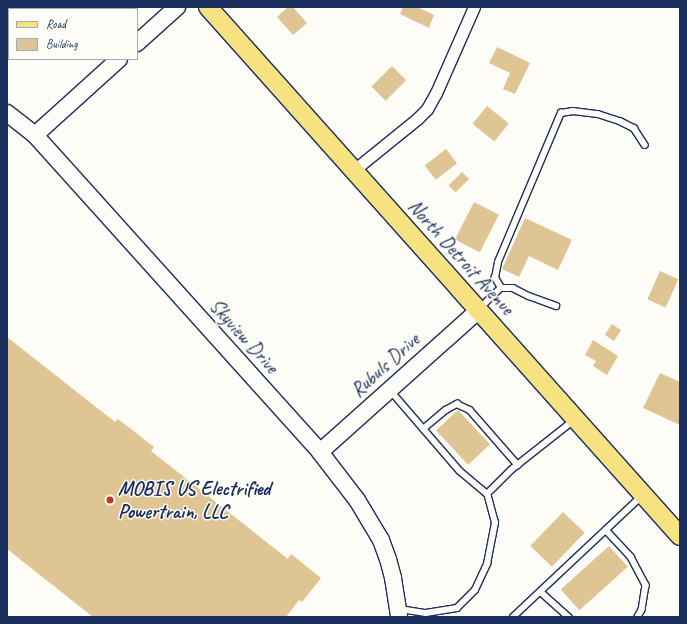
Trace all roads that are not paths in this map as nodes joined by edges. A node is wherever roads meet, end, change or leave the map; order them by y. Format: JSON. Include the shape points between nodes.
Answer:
{"nodes":[{"id":1,"x":177,"y":7,"type":"edge"},
{"id":2,"x":208,"y":7,"type":"edge"},
{"id":3,"x":474,"y":7,"type":"edge"},
{"id":4,"x":138,"y":42,"type":"edge"},
{"id":5,"x":118,"y":60,"type":"edge"},
{"id":6,"x":7,"y":113,"type":"edge"},
{"id":7,"x":35,"y":135,"type":"junction"},
{"id":8,"x":645,"y":144,"type":"dead end"},
{"id":9,"x":354,"y":170,"type":"junction"},
{"id":10,"x":501,"y":288,"type":"junction"},
{"id":11,"x":556,"y":306,"type":"dead end"},
{"id":12,"x":479,"y":310,"type":"junction"},
{"id":13,"x":389,"y":390,"type":"junction"},
{"id":14,"x":576,"y":419,"type":"junction"},
{"id":15,"x":423,"y":429,"type":"junction"},
{"id":16,"x":320,"y":452,"type":"junction"},
{"id":17,"x":518,"y":464,"type":"junction"},
{"id":18,"x":487,"y":494,"type":"junction"},
{"id":19,"x":644,"y":495,"type":"junction"},
{"id":20,"x":606,"y":530,"type":"junction"},
{"id":21,"x":680,"y":536,"type":"edge"},
{"id":22,"x":541,"y":592,"type":"junction"},
{"id":23,"x":398,"y":613,"type":"edge"},
{"id":24,"x":513,"y":617,"type":"edge"},
{"id":25,"x":569,"y":617,"type":"edge"},
{"id":26,"x":638,"y":617,"type":"edge"}],
"edges":[{"from":1,"to":4,"type":"street"},
{"from":2,"to":9,"type":"main road","name":"North Detroit Avenue"},
{"from":3,"to":9,"type":"street","via":[[427,109]]},
{"from":5,"to":7,"type":"street"},
{"from":6,"to":7,"type":"street","name":"Skyview Drive"},
{"from":7,"to":16,"type":"street","name":"Skyview Drive"},
{"from":8,"to":10,"type":"lane","via":[[634,128],[620,121],[598,114],[573,111],[560,113],[498,262],[495,278]]},
{"from":9,"to":12,"type":"main road","name":"North Detroit Avenue"},
{"from":10,"to":11,"type":"lane","via":[[513,288]]},
{"from":10,"to":12,"type":"lane"},
{"from":12,"to":13,"type":"street","name":"Rubuls Drive"},
{"from":12,"to":14,"type":"main road","name":"North Detroit Avenue"},
{"from":13,"to":15,"type":"lane"},
{"from":13,"to":16,"type":"street","name":"Rubuls Drive"},
{"from":14,"to":17,"type":"lane"},
{"from":14,"to":19,"type":"main road","name":"North Detroit Avenue"},
{"from":15,"to":17,"type":"lane","via":[[457,404],[470,410]]},
{"from":15,"to":18,"type":"lane","via":[[460,471]]},
{"from":16,"to":23,"type":"street","name":"Skyview Drive","via":[[357,500],[381,540],[393,578]]},
{"from":17,"to":18,"type":"lane"},
{"from":18,"to":23,"type":"lane","via":[[495,523],[487,564],[475,590],[457,608],[426,613]]},
{"from":19,"to":20,"type":"lane"},
{"from":19,"to":21,"type":"main road","name":"North Detroit Avenue"},
{"from":20,"to":22,"type":"lane"},
{"from":20,"to":26,"type":"lane","via":[[630,557],[646,585],[642,610]]},
{"from":22,"to":24,"type":"lane"},
{"from":22,"to":25,"type":"lane"}]}
